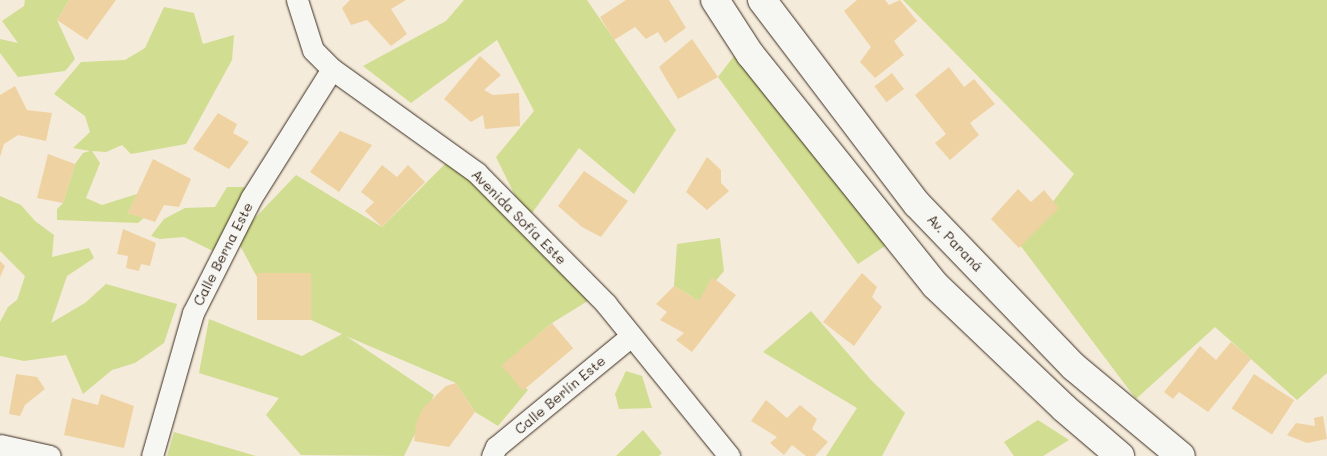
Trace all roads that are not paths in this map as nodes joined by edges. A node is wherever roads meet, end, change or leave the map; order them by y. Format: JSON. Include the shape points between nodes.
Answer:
{"nodes":[{"id":1,"x":297,"y":0,"type":"edge"},
{"id":2,"x":715,"y":0,"type":"edge"},
{"id":3,"x":762,"y":0,"type":"edge"},
{"id":4,"x":332,"y":69,"type":"junction"},
{"id":5,"x":631,"y":336,"type":"junction"},
{"id":6,"x":0,"y":445,"type":"edge"},
{"id":7,"x":50,"y":456,"type":"edge"},
{"id":8,"x":152,"y":456,"type":"edge"},
{"id":9,"x":492,"y":456,"type":"edge"},
{"id":10,"x":729,"y":456,"type":"edge"},
{"id":11,"x":1120,"y":456,"type":"edge"},
{"id":12,"x":1181,"y":456,"type":"edge"}],
"edges":[{"from":1,"to":4,"type":"street","name":"Avenida Sofía Este","via":[[313,50]]},
{"from":2,"to":11,"type":"street","via":[[750,54],[936,285],[1064,408]]},
{"from":3,"to":12,"type":"street","name":"Av. Paraná","via":[[917,204],[1074,367]]},
{"from":4,"to":5,"type":"street","name":"Avenida Sofía Este","via":[[477,173],[606,304]]},
{"from":4,"to":8,"type":"street","name":"Calle Berna Este","via":[[251,198],[193,313]]},
{"from":5,"to":9,"type":"street","name":"Calle Berlín Este","via":[[496,448]]},
{"from":5,"to":10,"type":"street","name":"Avenida Sofía Este"},
{"from":6,"to":7,"type":"street"}]}
